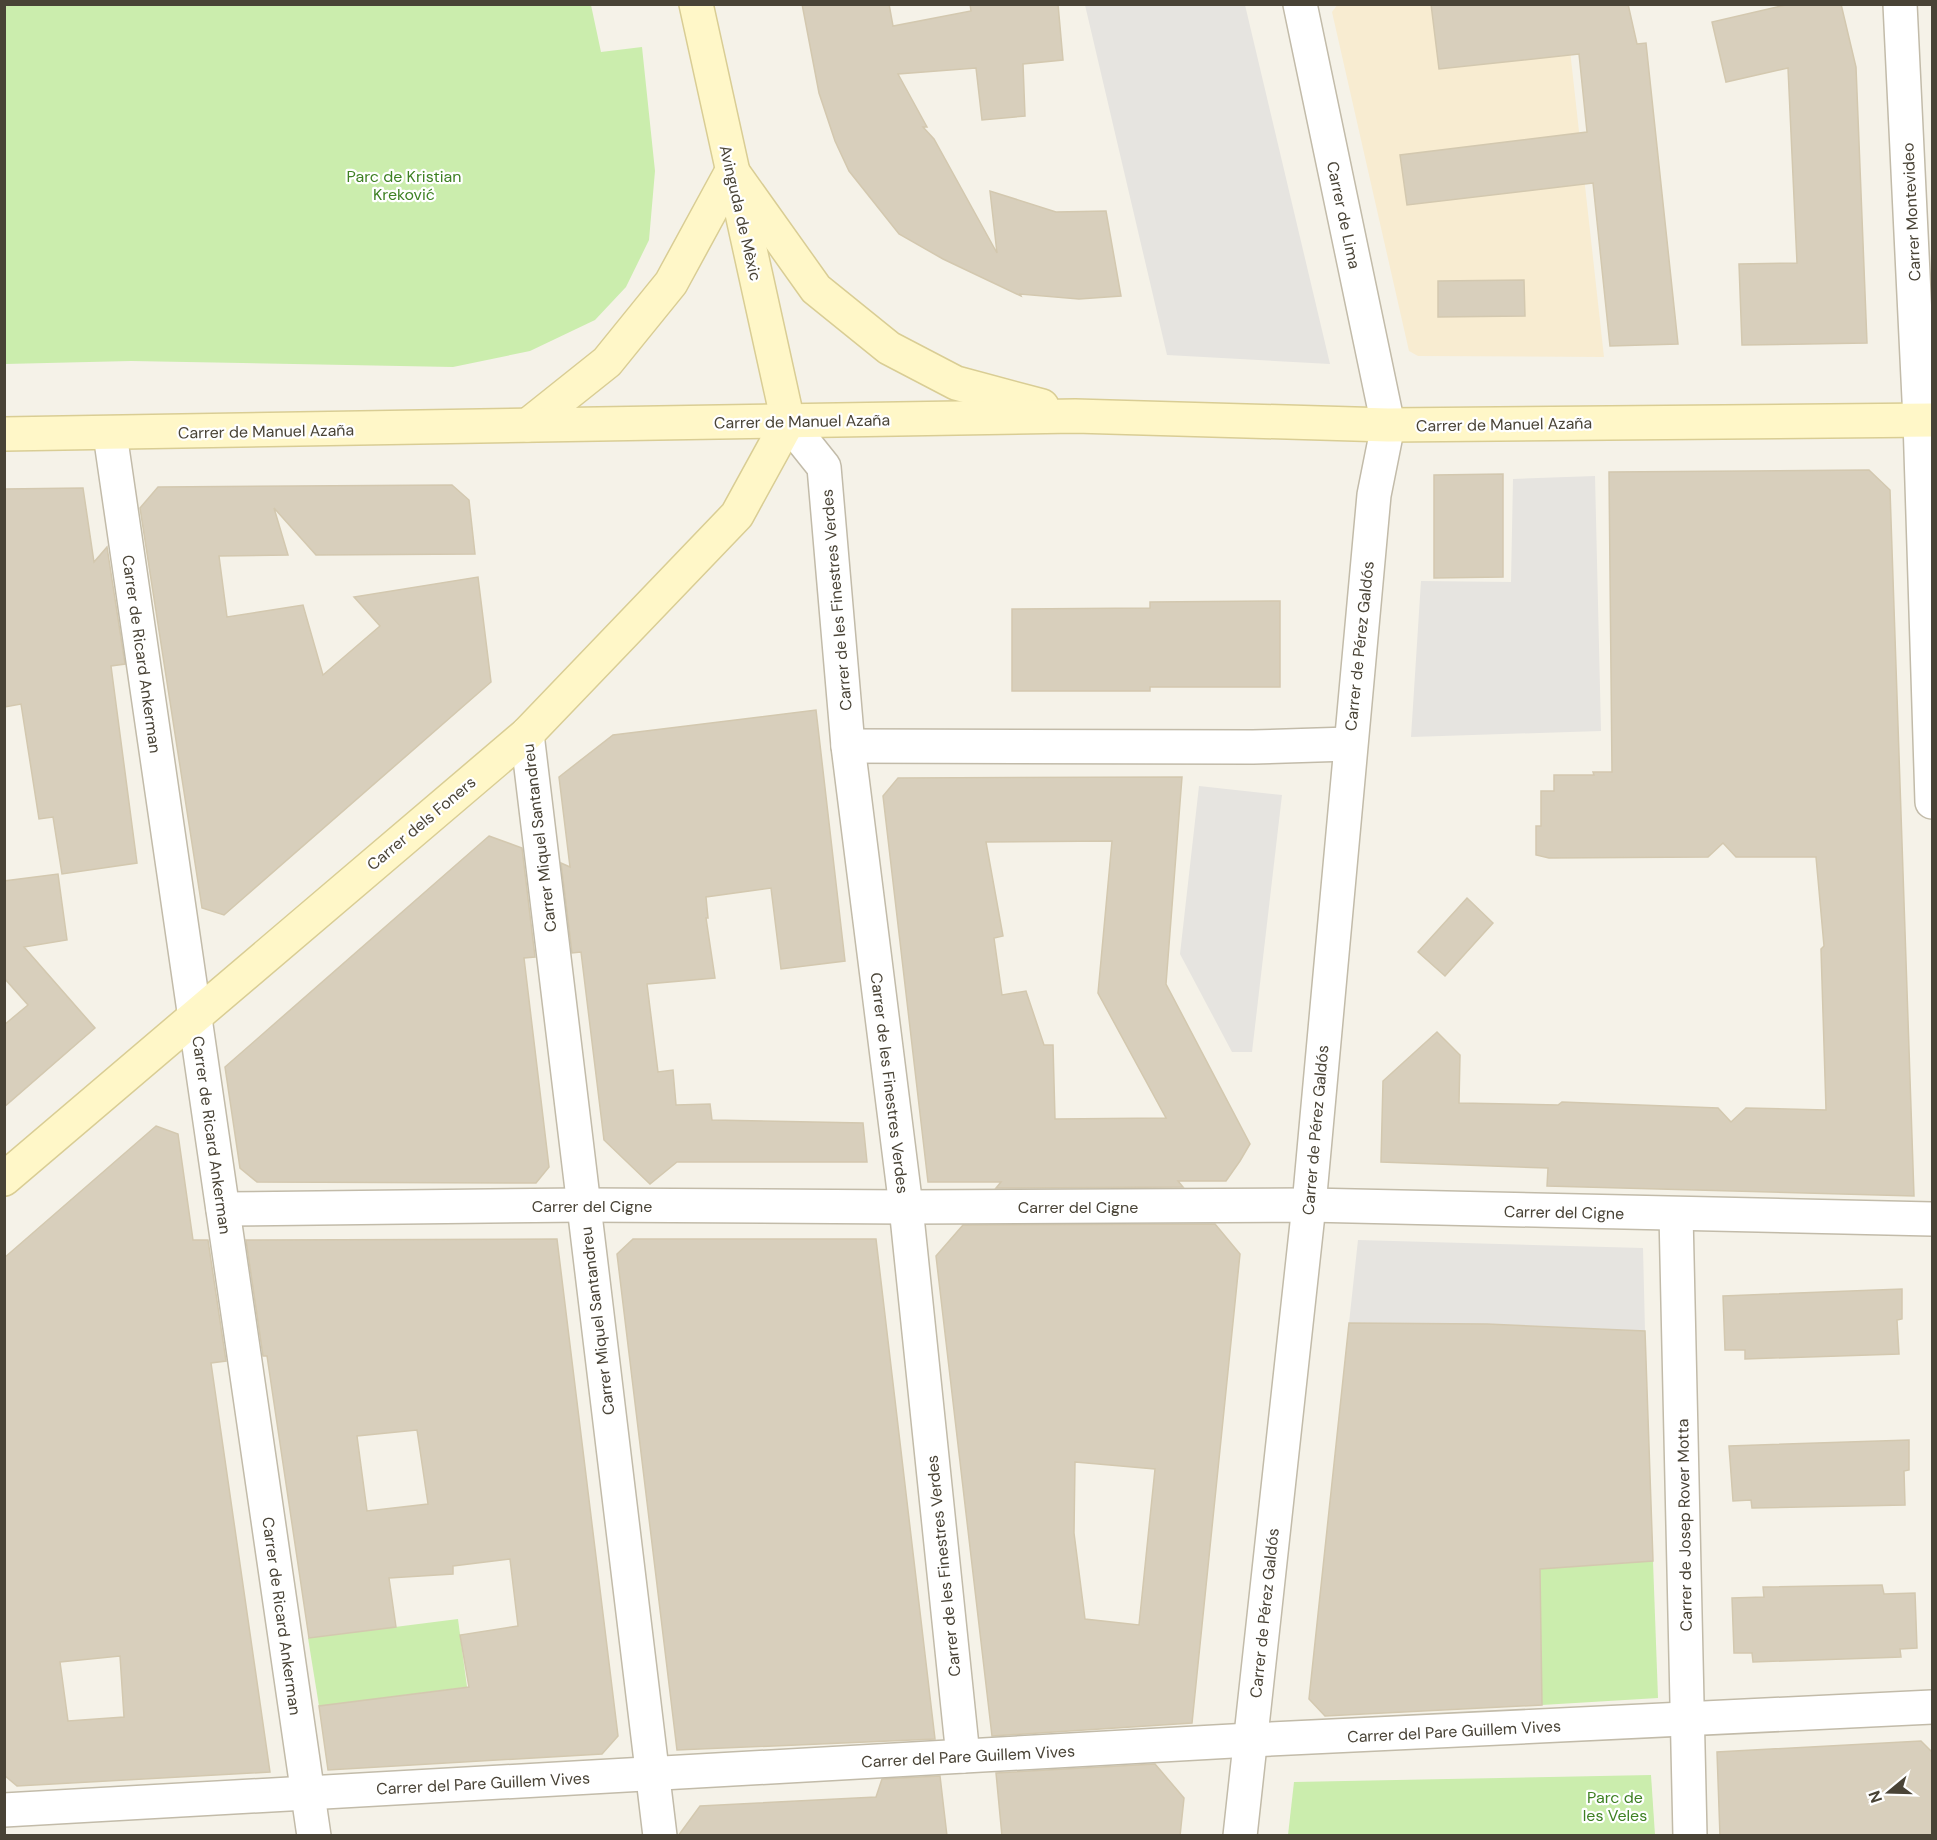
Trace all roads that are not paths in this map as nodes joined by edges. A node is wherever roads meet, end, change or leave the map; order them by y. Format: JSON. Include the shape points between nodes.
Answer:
{"nodes":[{"id":1,"x":696,"y":4,"type":"edge"},
{"id":2,"x":1300,"y":4,"type":"edge"},
{"id":3,"x":1900,"y":4,"type":"edge"},
{"id":4,"x":732,"y":171,"type":"junction"},
{"id":5,"x":1075,"y":416,"type":"junction"},
{"id":6,"x":1926,"y":420,"type":"edge"},
{"id":7,"x":788,"y":422,"type":"junction"},
{"id":8,"x":1388,"y":424,"type":"junction"},
{"id":9,"x":528,"y":425,"type":"junction"},
{"id":10,"x":4,"y":434,"type":"edge"},
{"id":11,"x":110,"y":434,"type":"junction"},
{"id":12,"x":1931,"y":702,"type":"edge"},
{"id":13,"x":527,"y":734,"type":"junction"},
{"id":14,"x":1349,"y":744,"type":"junction"},
{"id":15,"x":848,"y":746,"type":"junction"},
{"id":16,"x":1932,"y":802,"type":"edge"},
{"id":17,"x":195,"y":1016,"type":"junction"},
{"id":18,"x":4,"y":1179,"type":"edge"},
{"id":19,"x":583,"y":1205,"type":"junction"},
{"id":20,"x":1309,"y":1205,"type":"junction"},
{"id":21,"x":906,"y":1207,"type":"junction"},
{"id":22,"x":223,"y":1209,"type":"junction"},
{"id":23,"x":1676,"y":1214,"type":"junction"},
{"id":24,"x":1932,"y":1219,"type":"edge"},
{"id":25,"x":1932,"y":1707,"type":"edge"},
{"id":26,"x":1688,"y":1721,"type":"junction"},
{"id":27,"x":1250,"y":1740,"type":"junction"},
{"id":28,"x":963,"y":1756,"type":"junction"},
{"id":29,"x":652,"y":1773,"type":"junction"},
{"id":30,"x":308,"y":1793,"type":"junction"},
{"id":31,"x":4,"y":1810,"type":"edge"},
{"id":32,"x":314,"y":1836,"type":"edge"},
{"id":33,"x":660,"y":1836,"type":"edge"},
{"id":34,"x":1240,"y":1836,"type":"edge"},
{"id":35,"x":1690,"y":1836,"type":"edge"}],
"edges":[{"from":1,"to":4,"type":"street","name":"Avinguda de Mèxic"},
{"from":2,"to":8,"type":"street","name":"Carrer de Lima"},
{"from":3,"to":6,"type":"street","name":"Carrer Montevideo"},
{"from":4,"to":5,"type":"street","name":"Carrer de Manuel Azaña","via":[[816,289],[889,348],[956,383]]},
{"from":4,"to":7,"type":"street","name":"Avinguda de Mèxic"},
{"from":4,"to":9,"type":"street","via":[[671,283],[614,354]]},
{"from":5,"to":7,"type":"street","name":"Carrer de Manuel Azaña"},
{"from":5,"to":8,"type":"street","name":"Carrer de Manuel Azaña"},
{"from":6,"to":8,"type":"street","name":"Carrer de Manuel Azaña"},
{"from":6,"to":12,"type":"street","name":"Carrer Montevideo"},
{"from":7,"to":9,"type":"street","name":"Carrer de Manuel Azaña"},
{"from":7,"to":13,"type":"street","name":"Carrer dels Foners","via":[[737,514]]},
{"from":7,"to":15,"type":"street","name":"Carrer de les Finestres Verdes","via":[[824,467]]},
{"from":8,"to":14,"type":"street","name":"Carrer de Pérez Galdós","via":[[1374,495]]},
{"from":9,"to":11,"type":"street","name":"Carrer de Manuel Azaña"},
{"from":10,"to":11,"type":"street","name":"Carrer de Manuel Azaña"},
{"from":11,"to":17,"type":"street","name":"Carrer de Ricard Ankerman"},
{"from":12,"to":16,"type":"street","name":"Carrer Montevideo"},
{"from":13,"to":17,"type":"street","name":"Carrer dels Foners"},
{"from":13,"to":19,"type":"street","name":"Carrer Miquel Santandreu"},
{"from":14,"to":15,"type":"street"},
{"from":14,"to":20,"type":"street","name":"Carrer de Pérez Galdós"},
{"from":15,"to":21,"type":"street","name":"Carrer de les Finestres Verdes"},
{"from":17,"to":18,"type":"street","name":"Carrer dels Foners"},
{"from":17,"to":22,"type":"street","name":"Carrer de Ricard Ankerman"},
{"from":19,"to":21,"type":"street","name":"Carrer del Cigne"},
{"from":19,"to":22,"type":"street","name":"Carrer del Cigne"},
{"from":19,"to":29,"type":"street","name":"Carrer Miquel Santandreu"},
{"from":20,"to":21,"type":"street","name":"Carrer del Cigne"},
{"from":20,"to":23,"type":"street","name":"Carrer del Cigne"},
{"from":20,"to":27,"type":"street","name":"Carrer de Pérez Galdós"},
{"from":21,"to":28,"type":"street","name":"Carrer de les Finestres Verdes"},
{"from":22,"to":30,"type":"street","name":"Carrer de Ricard Ankerman"},
{"from":23,"to":24,"type":"street","name":"Carrer del Cigne"},
{"from":23,"to":26,"type":"street","name":"Carrer de Josep Rover Motta"},
{"from":25,"to":26,"type":"street","name":"Carrer del Pare Guillem Vives"},
{"from":26,"to":27,"type":"street","name":"Carrer del Pare Guillem Vives"},
{"from":26,"to":35,"type":"street","name":"Carrer de Josep Rover Motta"},
{"from":27,"to":28,"type":"street","name":"Carrer del Pare Guillem Vives"},
{"from":27,"to":34,"type":"street","name":"Carrer de Pérez Galdós"},
{"from":28,"to":29,"type":"street","name":"Carrer del Pare Guillem Vives"},
{"from":29,"to":30,"type":"street","name":"Carrer del Pare Guillem Vives"},
{"from":29,"to":33,"type":"street","name":"Carrer Miquel Santandreu"},
{"from":30,"to":31,"type":"street","name":"Carrer del Pare Guillem Vives"},
{"from":30,"to":32,"type":"street","name":"Carrer de Ricard Ankerman"}]}
